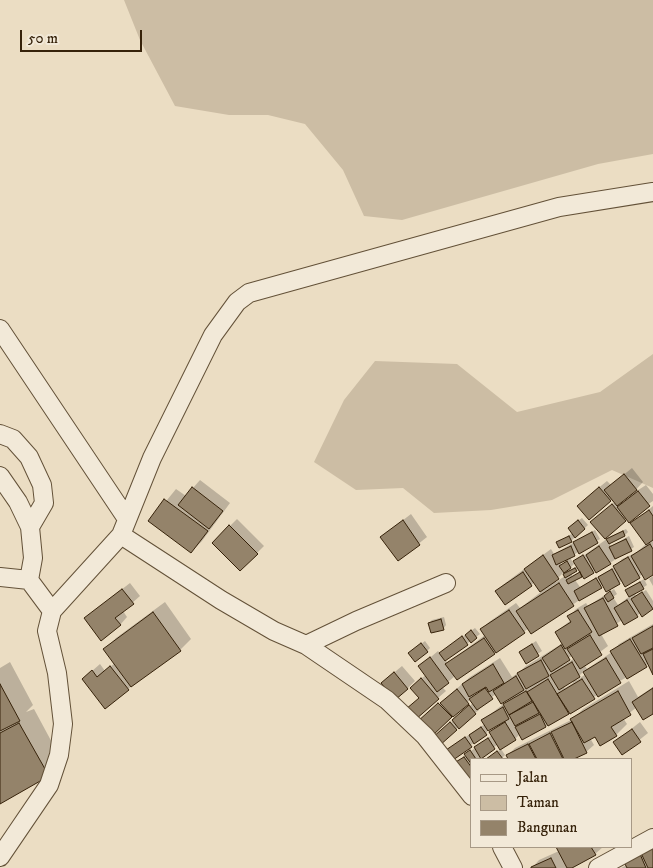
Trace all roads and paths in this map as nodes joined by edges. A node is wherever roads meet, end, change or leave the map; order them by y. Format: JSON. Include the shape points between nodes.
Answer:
{"nodes":[{"id":1,"x":653,"y":192,"type":"edge"},
{"id":2,"x":0,"y":329,"type":"edge"},
{"id":3,"x":0,"y":434,"type":"edge"},
{"id":4,"x":0,"y":476,"type":"edge"},
{"id":5,"x":124,"y":526,"type":"junction"},
{"id":6,"x":30,"y":527,"type":"junction"},
{"id":7,"x":0,"y":577,"type":"edge"},
{"id":8,"x":30,"y":580,"type":"junction"},
{"id":9,"x":446,"y":583,"type":"dead end"},
{"id":10,"x":52,"y":610,"type":"junction"},
{"id":11,"x":306,"y":645,"type":"junction"},
{"id":12,"x":470,"y":793,"type":"edge"},
{"id":13,"x":653,"y":838,"type":"edge"},
{"id":14,"x":503,"y":848,"type":"edge"},
{"id":15,"x":0,"y":857,"type":"edge"},
{"id":16,"x":513,"y":868,"type":"edge"},
{"id":17,"x":598,"y":868,"type":"edge"}],
"edges":[{"from":1,"to":5,"type":"street","via":[[559,207],[249,293],[237,302],[213,335],[152,458]]},
{"from":2,"to":5,"type":"street"},
{"from":3,"to":6,"type":"street","via":[[12,440],[29,457],[42,485],[44,503]]},
{"from":4,"to":6,"type":"street"},
{"from":5,"to":10,"type":"street"},
{"from":5,"to":11,"type":"street","via":[[228,604]]},
{"from":6,"to":8,"type":"street","via":[[33,558]]},
{"from":7,"to":8,"type":"street"},
{"from":8,"to":10,"type":"street"},
{"from":9,"to":11,"type":"street","via":[[356,620]]},
{"from":10,"to":15,"type":"street","via":[[47,631],[57,674],[63,724],[59,755],[49,785]]},
{"from":11,"to":12,"type":"street","via":[[404,714]]},
{"from":13,"to":17,"type":"street"},
{"from":14,"to":16,"type":"street"}]}
